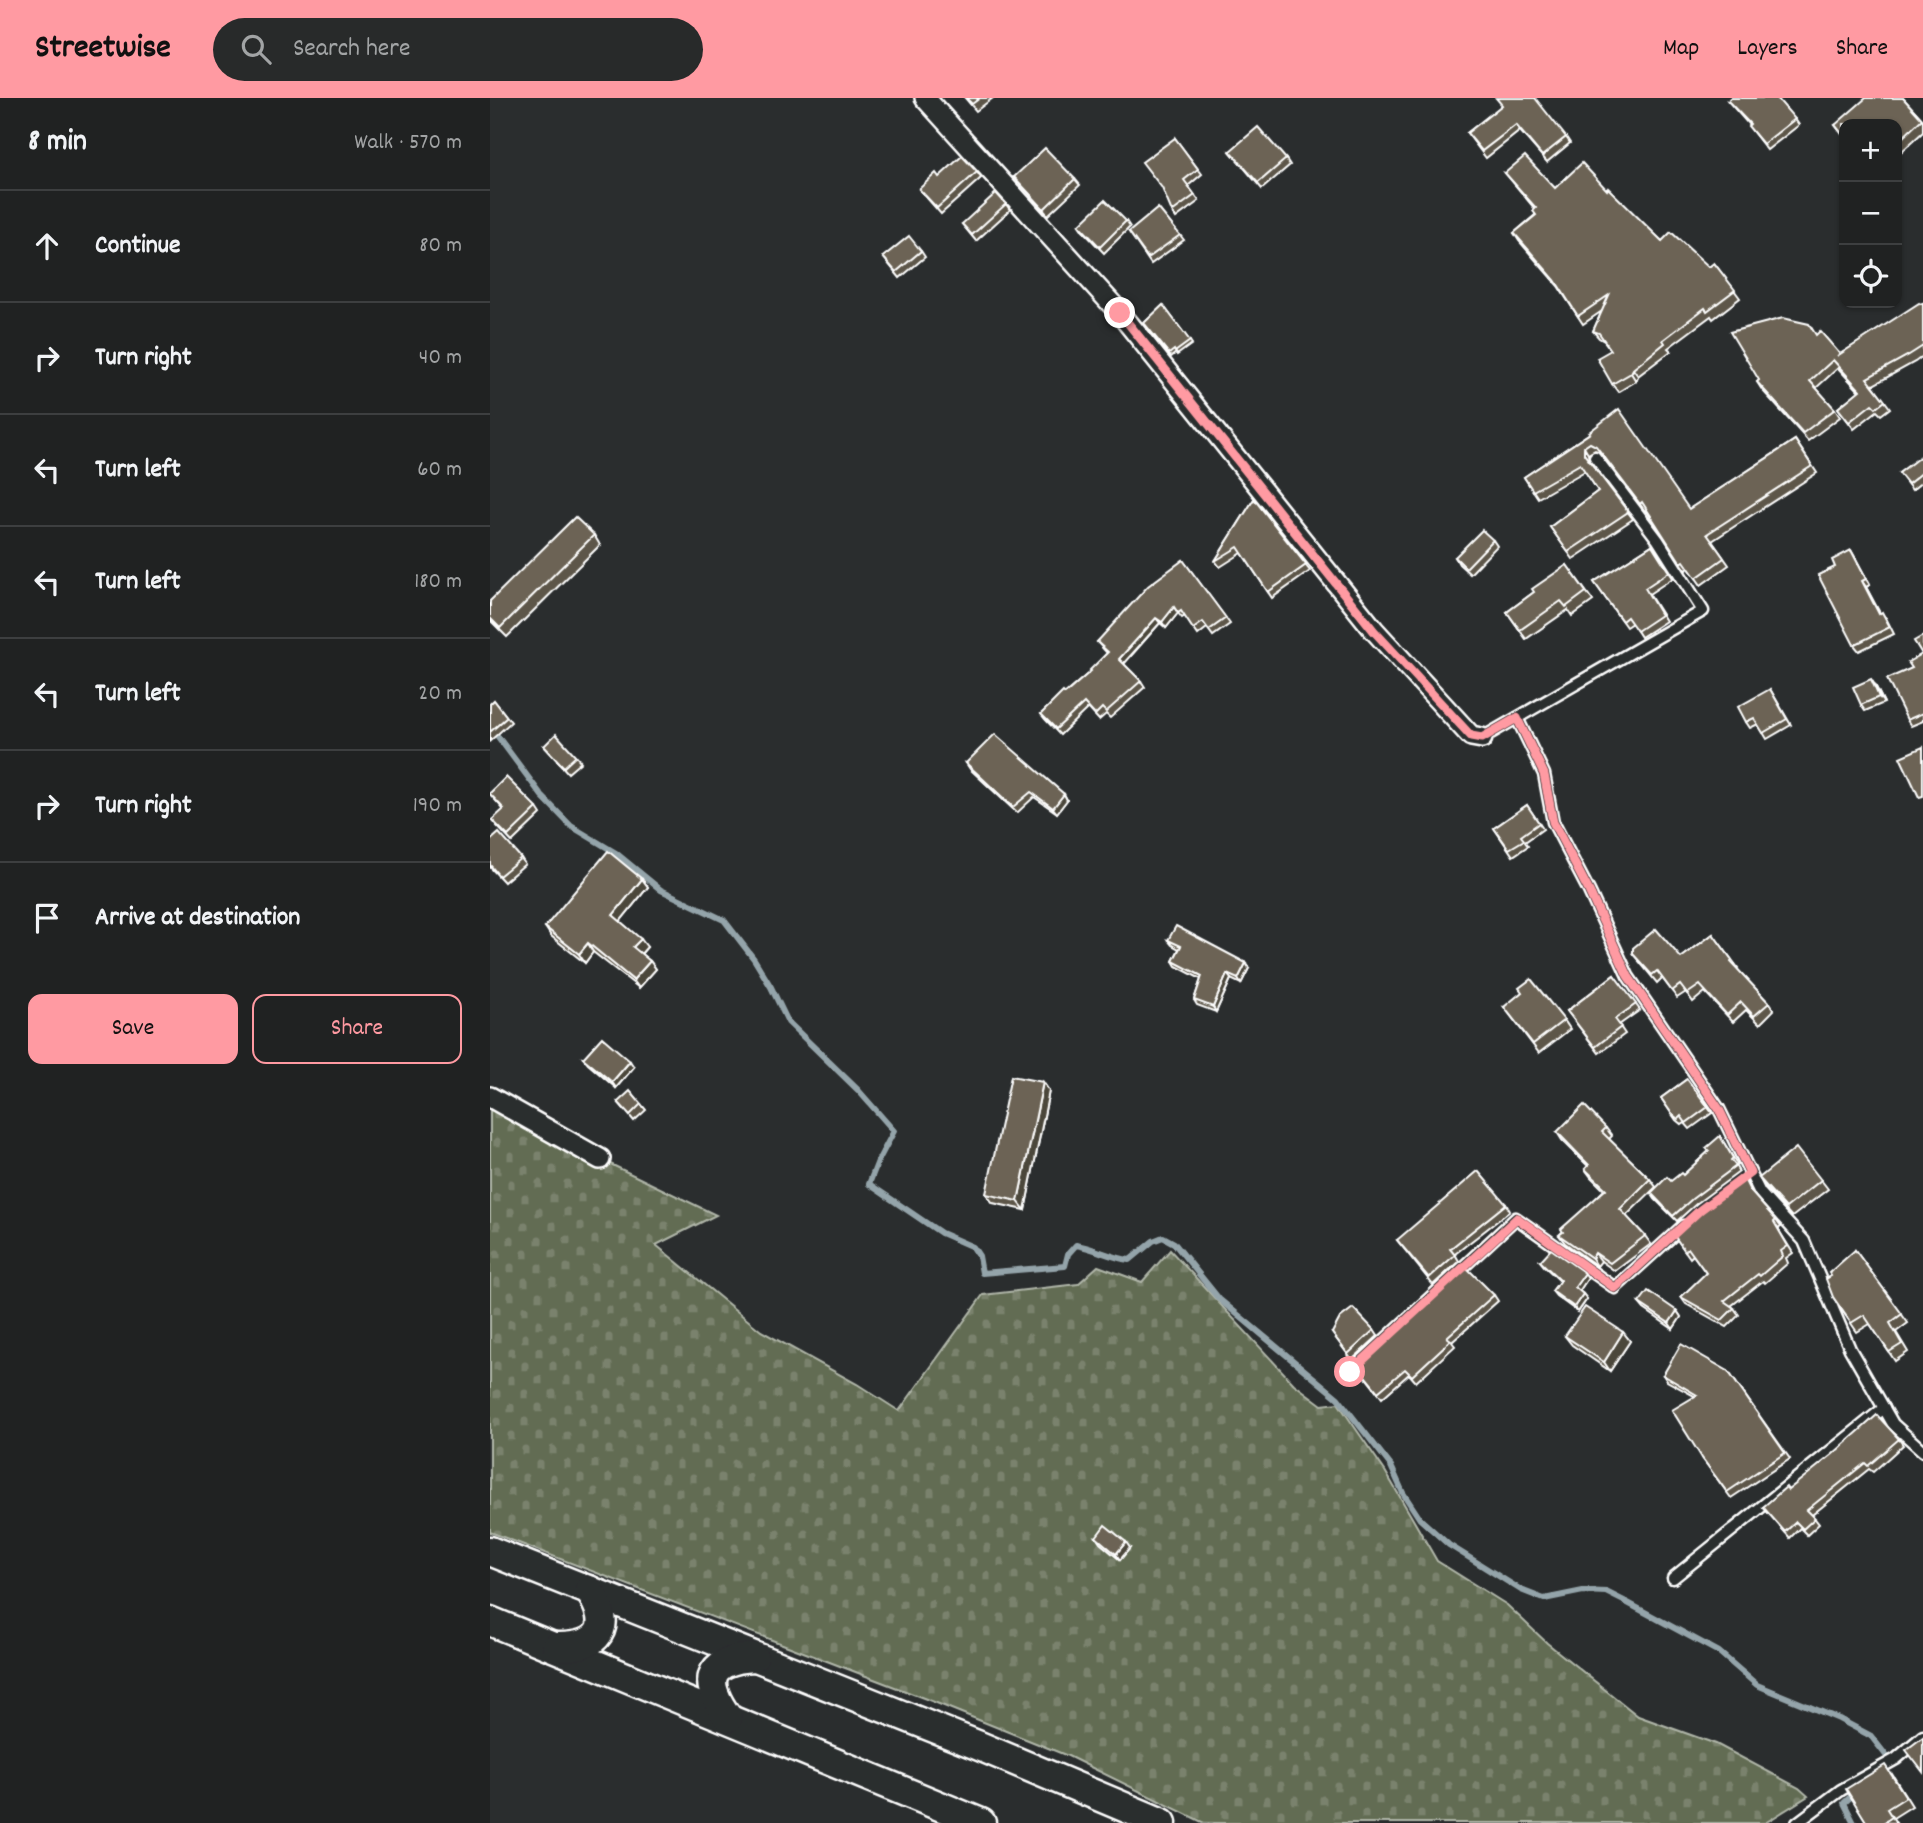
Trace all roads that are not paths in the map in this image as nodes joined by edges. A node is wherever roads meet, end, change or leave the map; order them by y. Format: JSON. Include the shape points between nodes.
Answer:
{"nodes":[{"id":1,"x":925,"y":98,"type":"edge"},
{"id":2,"x":1595,"y":457,"type":"edge"},
{"id":3,"x":1517,"y":718,"type":"junction"},
{"id":4,"x":1482,"y":738,"type":"joint"},
{"id":5,"x":490,"y":1097,"type":"edge"},
{"id":6,"x":600,"y":1159,"type":"dead end"},
{"id":7,"x":1750,"y":1173,"type":"junction"},
{"id":8,"x":1740,"y":1181,"type":"edge"},
{"id":9,"x":1690,"y":1219,"type":"edge"},
{"id":10,"x":1350,"y":1372,"type":"dead end"},
{"id":11,"x":1884,"y":1408,"type":"junction"},
{"id":12,"x":1923,"y":1451,"type":"edge"},
{"id":13,"x":490,"y":1550,"type":"edge"},
{"id":14,"x":1673,"y":1578,"type":"dead end"},
{"id":15,"x":589,"y":1590,"type":"junction"},
{"id":16,"x":490,"y":1620,"type":"edge"},
{"id":17,"x":553,"y":1646,"type":"junction"},
{"id":18,"x":754,"y":1657,"type":"junction"},
{"id":19,"x":727,"y":1718,"type":"junction"},
{"id":20,"x":1923,"y":1736,"type":"edge"},
{"id":21,"x":981,"y":1823,"type":"edge"},
{"id":22,"x":1162,"y":1823,"type":"edge"},
{"id":23,"x":1797,"y":1823,"type":"edge"}],
"edges":[{"from":1,"to":4,"type":"street","via":[[1120,313],[1374,631],[1471,736]]},
{"from":2,"to":3,"type":"lane","via":[[1658,540],[1703,611]]},
{"from":3,"to":4,"type":"lane"},
{"from":3,"to":7,"type":"lane","via":[[1544,774],[1553,822],[1628,976],[1719,1109]]},
{"from":5,"to":6,"type":"street"},
{"from":7,"to":8,"type":"lane"},
{"from":7,"to":11,"type":"lane","via":[[1760,1193],[1804,1241],[1850,1349]]},
{"from":9,"to":10,"type":"lane","via":[[1615,1288],[1517,1218]]},
{"from":11,"to":12,"type":"lane"},
{"from":11,"to":14,"type":"lane"},
{"from":13,"to":15,"type":"street"},
{"from":15,"to":17,"type":"street","via":[[600,1605],[602,1621],[597,1636],[586,1645]]},
{"from":15,"to":18,"type":"street"},
{"from":16,"to":17,"type":"street"},
{"from":17,"to":19,"type":"street"},
{"from":18,"to":19,"type":"street","via":[[734,1658],[714,1675],[711,1688]]},
{"from":18,"to":22,"type":"street"},
{"from":19,"to":21,"type":"street"},
{"from":20,"to":23,"type":"lane"}]}
